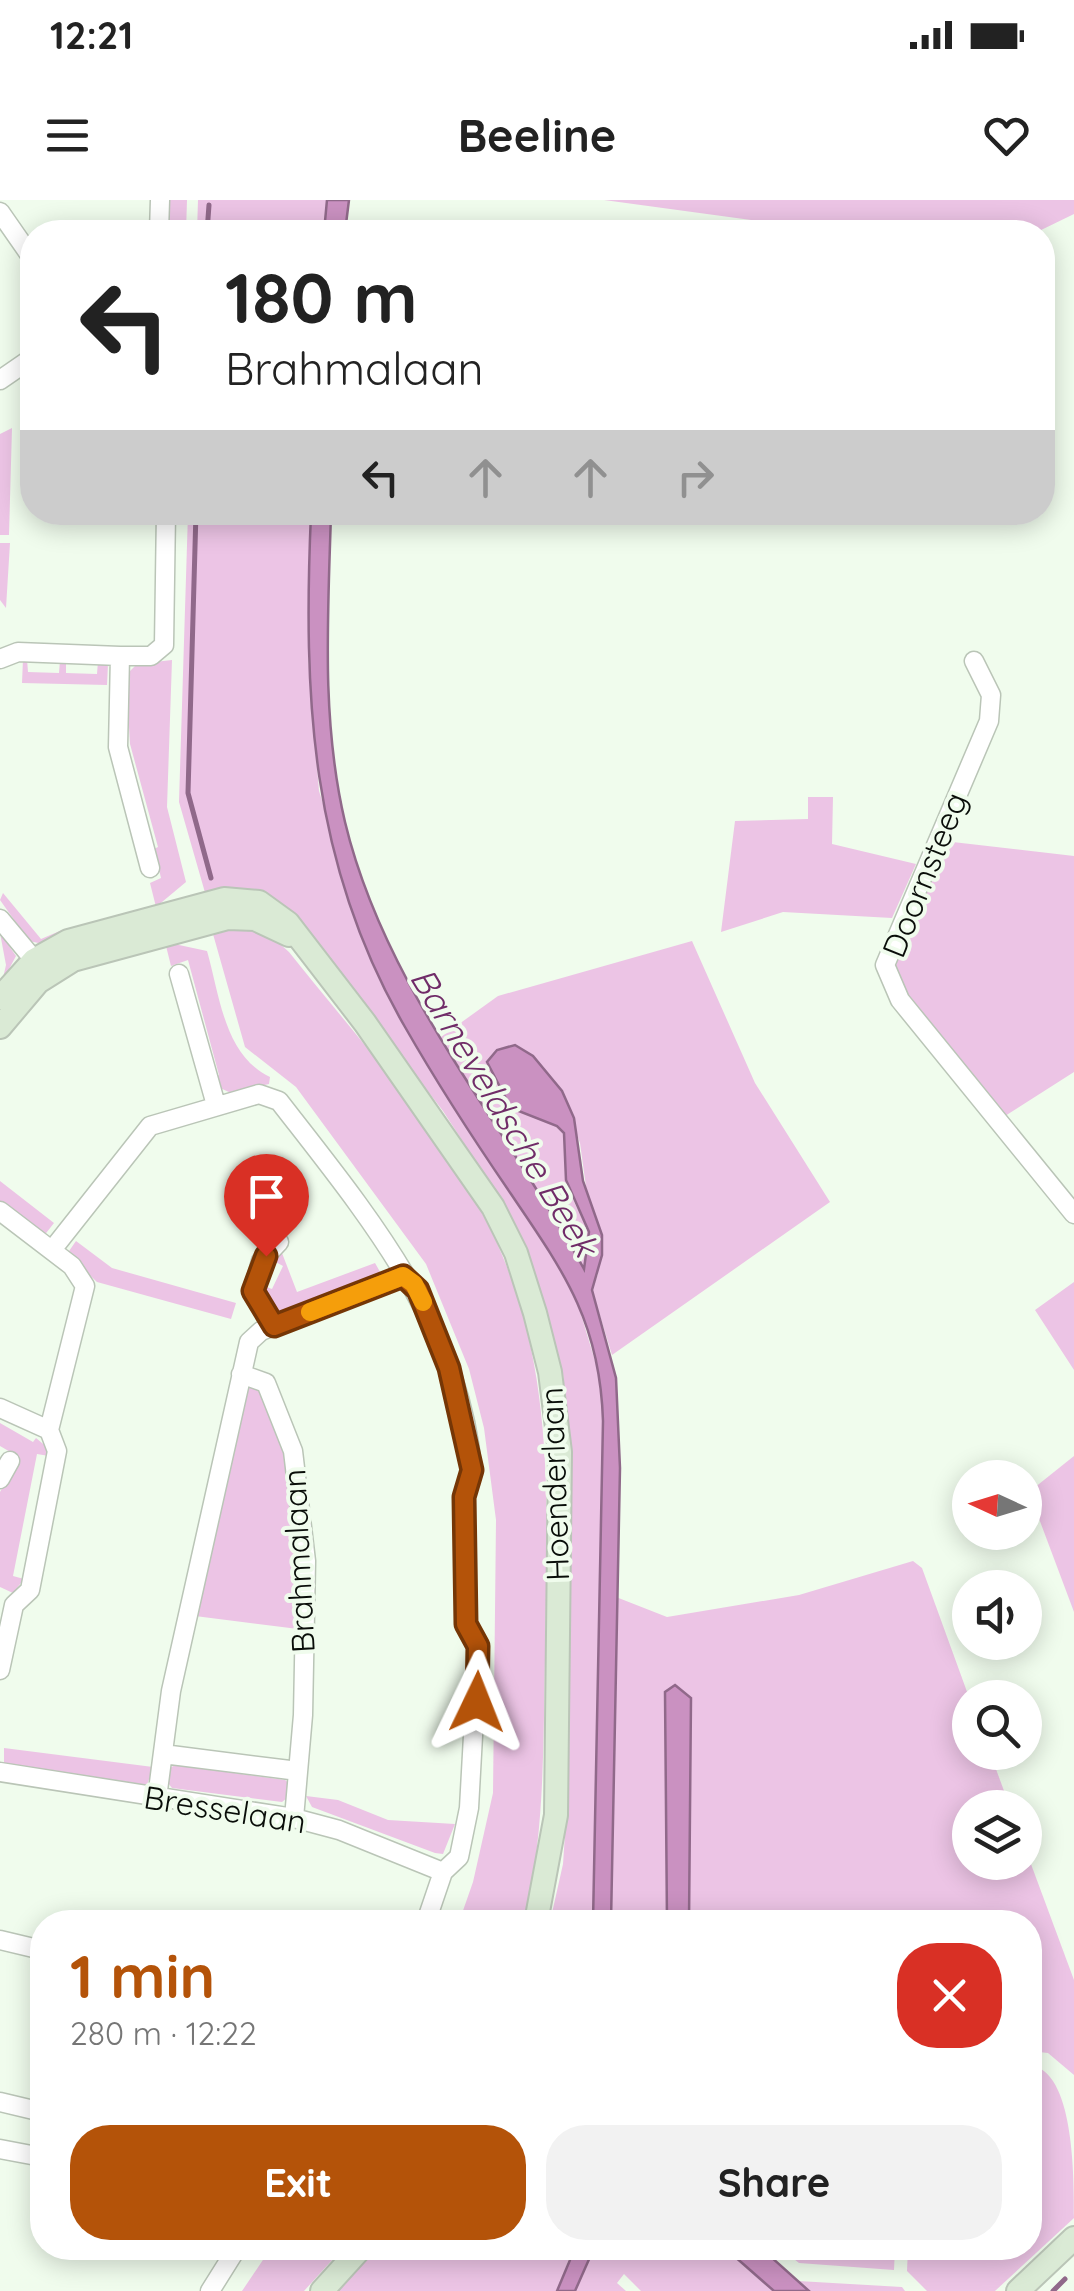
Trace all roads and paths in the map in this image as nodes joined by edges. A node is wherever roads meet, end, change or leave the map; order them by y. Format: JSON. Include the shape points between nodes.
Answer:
{"nodes":[{"id":1,"x":0,"y":212,"type":"edge"},
{"id":2,"x":20,"y":241,"type":"edge"},
{"id":3,"x":166,"y":525,"type":"edge"},
{"id":4,"x":2,"y":652,"type":"edge"},
{"id":5,"x":120,"y":656,"type":"junction"},
{"id":6,"x":974,"y":661,"type":"dead end"},
{"id":7,"x":150,"y":868,"type":"dead end"},
{"id":8,"x":0,"y":919,"type":"edge"},
{"id":9,"x":40,"y":968,"type":"junction"},
{"id":10,"x":179,"y":974,"type":"dead end"},
{"id":11,"x":0,"y":998,"type":"edge"},
{"id":12,"x":0,"y":1027,"type":"edge"},
{"id":13,"x":216,"y":1105,"type":"junction"},
{"id":14,"x":0,"y":1210,"type":"edge"},
{"id":15,"x":1074,"y":1214,"type":"edge"},
{"id":16,"x":279,"y":1242,"type":"dead end"},
{"id":17,"x":52,"y":1250,"type":"junction"},
{"id":18,"x":403,"y":1276,"type":"junction"},
{"id":19,"x":274,"y":1326,"type":"junction"},
{"id":20,"x":241,"y":1374,"type":"junction"},
{"id":21,"x":0,"y":1408,"type":"edge"},
{"id":22,"x":49,"y":1430,"type":"junction"},
{"id":23,"x":10,"y":1461,"type":"dead end"},
{"id":24,"x":0,"y":1479,"type":"edge"},
{"id":25,"x":7,"y":1600,"type":"edge"},
{"id":26,"x":0,"y":1670,"type":"edge"},
{"id":27,"x":163,"y":1754,"type":"junction"},
{"id":28,"x":298,"y":1771,"type":"junction"},
{"id":29,"x":0,"y":1772,"type":"edge"},
{"id":30,"x":158,"y":1798,"type":"junction"},
{"id":31,"x":294,"y":1818,"type":"junction"},
{"id":32,"x":442,"y":1872,"type":"junction"},
{"id":33,"x":430,"y":1910,"type":"edge"},
{"id":34,"x":538,"y":1910,"type":"edge"},
{"id":35,"x":0,"y":1940,"type":"edge"},
{"id":36,"x":30,"y":1947,"type":"edge"},
{"id":37,"x":0,"y":2102,"type":"edge"},
{"id":38,"x":30,"y":2109,"type":"edge"},
{"id":39,"x":0,"y":2148,"type":"edge"},
{"id":40,"x":30,"y":2154,"type":"edge"},
{"id":41,"x":1074,"y":2238,"type":"edge"},
{"id":42,"x":229,"y":2260,"type":"edge"},
{"id":43,"x":350,"y":2260,"type":"edge"},
{"id":44,"x":210,"y":2291,"type":"edge"},
{"id":45,"x":322,"y":2291,"type":"edge"},
{"id":46,"x":1018,"y":2291,"type":"edge"}],
"edges":[{"from":1,"to":2,"type":"street"},
{"from":3,"to":5,"type":"street","via":[[164,645],[151,656]]},
{"from":4,"to":5,"type":"street"},
{"from":5,"to":7,"type":"street","via":[[118,748]]},
{"from":6,"to":15,"type":"street","name":"Doornsteeg","via":[[991,696],[989,721],[885,964],[900,1000]]},
{"from":8,"to":9,"type":"street"},
{"from":9,"to":11,"type":"street"},
{"from":9,"to":12,"type":"street"},
{"from":9,"to":34,"type":"street","name":"Hoenderlaan","via":[[68,942],[224,899],[277,911],[411,1084],[494,1207],[516,1253],[550,1372],[560,1452],[556,1815]]},
{"from":10,"to":13,"type":"street"},
{"from":13,"to":17,"type":"street","via":[[150,1126]]},
{"from":13,"to":18,"type":"street","via":[[259,1094],[279,1101],[368,1216]]},
{"from":14,"to":17,"type":"street"},
{"from":16,"to":19,"type":"street","via":[[261,1262],[253,1291]]},
{"from":17,"to":22,"type":"street","via":[[85,1286]]},
{"from":18,"to":19,"type":"street"},
{"from":18,"to":32,"type":"street","via":[[418,1290],[449,1368],[472,1470],[464,1497],[466,1624],[478,1646],[476,1741],[458,1857]]},
{"from":19,"to":20,"type":"street","via":[[252,1336]]},
{"from":20,"to":27,"type":"street"},
{"from":20,"to":28,"type":"street","name":"Brahmalaan","via":[[266,1384],[293,1450],[306,1570]]},
{"from":21,"to":22,"type":"street"},
{"from":22,"to":25,"type":"street","via":[[57,1451],[30,1590]]},
{"from":23,"to":24,"type":"street"},
{"from":25,"to":26,"type":"street"},
{"from":27,"to":28,"type":"street"},
{"from":27,"to":30,"type":"street"},
{"from":28,"to":31,"type":"street","name":"Brahmalaan"},
{"from":29,"to":30,"type":"street","name":"Bresselaan"},
{"from":30,"to":31,"type":"street","name":"Bresselaan"},
{"from":31,"to":32,"type":"street","name":"Bresselaan"},
{"from":32,"to":33,"type":"street"},
{"from":35,"to":36,"type":"street"},
{"from":37,"to":38,"type":"street"},
{"from":39,"to":40,"type":"street"},
{"from":41,"to":46,"type":"street"},
{"from":42,"to":44,"type":"street"},
{"from":43,"to":45,"type":"street"}]}
